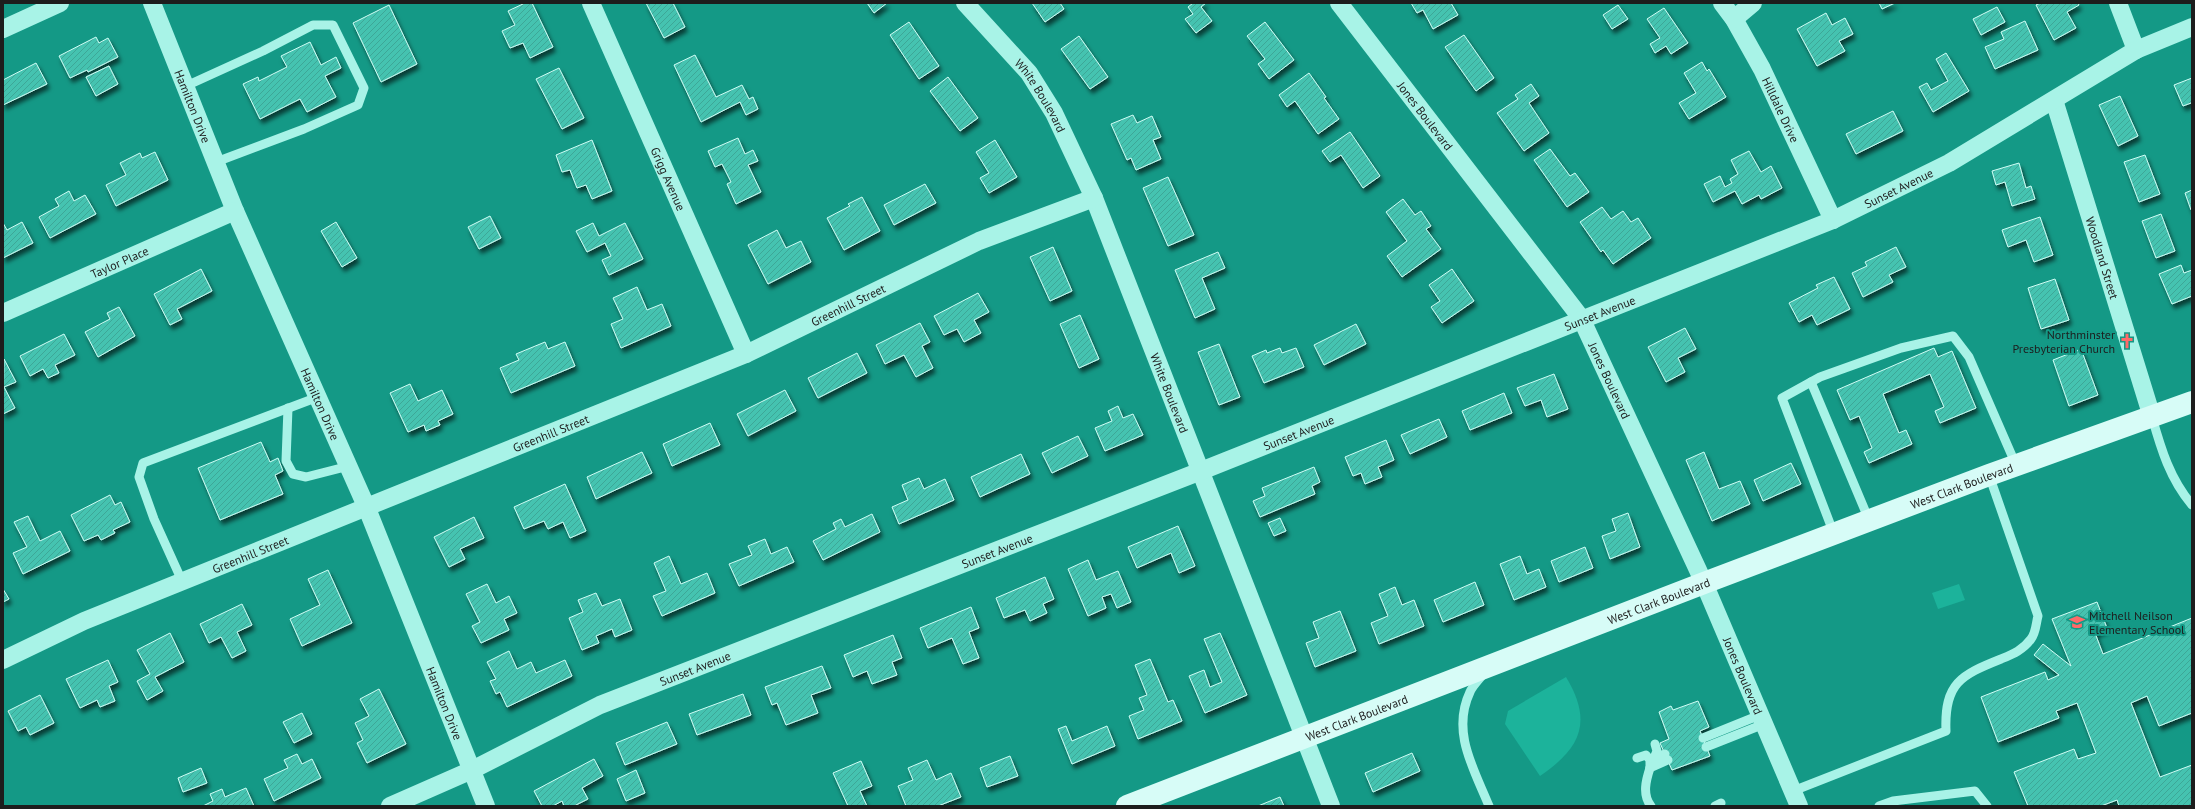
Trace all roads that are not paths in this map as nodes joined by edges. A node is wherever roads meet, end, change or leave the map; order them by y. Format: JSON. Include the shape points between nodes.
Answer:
{"nodes":[{"id":1,"x":60,"y":3,"type":"edge"},
{"id":2,"x":152,"y":3,"type":"edge"},
{"id":3,"x":591,"y":3,"type":"edge"},
{"id":4,"x":966,"y":3,"type":"edge"},
{"id":5,"x":1339,"y":3,"type":"edge"},
{"id":6,"x":1722,"y":3,"type":"edge"},
{"id":7,"x":1753,"y":3,"type":"edge"},
{"id":8,"x":2118,"y":3,"type":"edge"},
{"id":9,"x":1734,"y":19,"type":"junction"},
{"id":10,"x":2192,"y":27,"type":"edge"},
{"id":11,"x":3,"y":29,"type":"edge"},
{"id":12,"x":2136,"y":50,"type":"junction"},
{"id":13,"x":186,"y":86,"type":"junction"},
{"id":14,"x":2054,"y":100,"type":"junction"},
{"id":15,"x":216,"y":162,"type":"junction"},
{"id":16,"x":1094,"y":198,"type":"junction"},
{"id":17,"x":235,"y":211,"type":"junction"},
{"id":18,"x":1833,"y":220,"type":"junction"},
{"id":19,"x":3,"y":313,"type":"edge"},
{"id":20,"x":1581,"y":318,"type":"junction"},
{"id":21,"x":746,"y":354,"type":"junction"},
{"id":22,"x":1811,"y":382,"type":"junction"},
{"id":23,"x":318,"y":397,"type":"junction"},
{"id":24,"x":2192,"y":402,"type":"edge"},
{"id":25,"x":288,"y":408,"type":"junction"},
{"id":26,"x":2152,"y":417,"type":"junction"},
{"id":27,"x":2016,"y":465,"type":"junction"},
{"id":28,"x":349,"y":466,"type":"junction"},
{"id":29,"x":1201,"y":471,"type":"junction"},
{"id":30,"x":1989,"y":475,"type":"junction"},
{"id":31,"x":2192,"y":505,"type":"edge"},
{"id":32,"x":366,"y":506,"type":"junction"},
{"id":33,"x":1869,"y":520,"type":"junction"},
{"id":34,"x":1834,"y":534,"type":"junction"},
{"id":35,"x":182,"y":581,"type":"junction"},
{"id":36,"x":1704,"y":582,"type":"junction"},
{"id":37,"x":3,"y":660,"type":"edge"},
{"id":38,"x":1489,"y":666,"type":"junction"},
{"id":39,"x":1762,"y":719,"type":"junction"},
{"id":40,"x":1305,"y":738,"type":"junction"},
{"id":41,"x":1704,"y":742,"type":"dead end"},
{"id":42,"x":1654,"y":744,"type":"dead end"},
{"id":43,"x":1637,"y":758,"type":"dead end"},
{"id":44,"x":1654,"y":758,"type":"junction"},
{"id":45,"x":1650,"y":768,"type":"junction"},
{"id":46,"x":472,"y":770,"type":"junction"},
{"id":47,"x":1796,"y":799,"type":"edge"},
{"id":48,"x":390,"y":806,"type":"edge"},
{"id":49,"x":486,"y":806,"type":"edge"},
{"id":50,"x":1127,"y":806,"type":"edge"},
{"id":51,"x":1331,"y":806,"type":"edge"},
{"id":52,"x":1489,"y":806,"type":"edge"},
{"id":53,"x":1652,"y":806,"type":"edge"},
{"id":54,"x":1879,"y":806,"type":"edge"},
{"id":55,"x":1987,"y":806,"type":"edge"}],
"edges":[{"from":1,"to":11,"type":"street"},
{"from":2,"to":13,"type":"street","name":"Hamilton Drive"},
{"from":3,"to":21,"type":"street","name":"Grigg Avenue"},
{"from":4,"to":16,"type":"street","name":"White Boulevard","via":[[1029,73],[1054,113]]},
{"from":5,"to":20,"type":"street","name":"Jones Boulevard"},
{"from":6,"to":9,"type":"street","name":"Hilldale Drive"},
{"from":7,"to":9,"type":"street"},
{"from":8,"to":12,"type":"street"},
{"from":9,"to":18,"type":"street","name":"Hilldale Drive","via":[[1762,69]]},
{"from":10,"to":12,"type":"street","name":"Sunset Avenue"},
{"from":12,"to":14,"type":"street","name":"Sunset Avenue"},
{"from":13,"to":15,"type":"street","name":"Hamilton Drive"},
{"from":13,"to":15,"type":"lane","via":[[313,25],[333,25],[364,88],[358,105],[304,129]]},
{"from":14,"to":18,"type":"street","name":"Sunset Avenue","via":[[1949,163]]},
{"from":14,"to":26,"type":"street","name":"Woodland Street"},
{"from":15,"to":17,"type":"street","name":"Hamilton Drive"},
{"from":16,"to":21,"type":"street","name":"Greenhill Street","via":[[978,241]]},
{"from":16,"to":29,"type":"street","name":"White Boulevard"},
{"from":17,"to":19,"type":"street","name":"Taylor Place"},
{"from":17,"to":23,"type":"street","name":"Hamilton Drive"},
{"from":18,"to":20,"type":"street","name":"Sunset Avenue"},
{"from":20,"to":29,"type":"street","name":"Sunset Avenue"},
{"from":20,"to":36,"type":"street","name":"Jones Boulevard"},
{"from":21,"to":32,"type":"street","name":"Greenhill Street"},
{"from":22,"to":27,"type":"lane","via":[[1901,348],[1953,336],[1969,357]]},
{"from":22,"to":33,"type":"lane"},
{"from":22,"to":34,"type":"lane","via":[[1782,398]]},
{"from":23,"to":25,"type":"lane"},
{"from":23,"to":28,"type":"street","name":"Hamilton Drive"},
{"from":24,"to":26,"type":"street","name":"West Clark Boulevard"},
{"from":25,"to":28,"type":"lane","via":[[286,460],[293,474],[306,477]]},
{"from":25,"to":35,"type":"lane","via":[[142,464],[139,477],[154,519]]},
{"from":26,"to":27,"type":"street","name":"West Clark Boulevard"},
{"from":26,"to":31,"type":"lane","via":[[2166,464],[2183,495]]},
{"from":27,"to":30,"type":"street","name":"West Clark Boulevard"},
{"from":28,"to":32,"type":"street","name":"Hamilton Drive"},
{"from":29,"to":40,"type":"street","name":"White Boulevard"},
{"from":29,"to":46,"type":"street","name":"Sunset Avenue","via":[[600,705]]},
{"from":30,"to":33,"type":"street","name":"West Clark Boulevard"},
{"from":30,"to":47,"type":"lane","via":[[2038,616],[2033,638],[2021,651],[1972,671],[1953,687],[1945,710],[1946,731]]},
{"from":32,"to":35,"type":"street","name":"Greenhill Street"},
{"from":32,"to":46,"type":"street","name":"Hamilton Drive"},
{"from":33,"to":34,"type":"street","name":"West Clark Boulevard"},
{"from":34,"to":36,"type":"street","name":"West Clark Boulevard"},
{"from":35,"to":37,"type":"street","name":"Greenhill Street","via":[[84,621]]},
{"from":36,"to":38,"type":"street","name":"West Clark Boulevard"},
{"from":36,"to":39,"type":"street","name":"Jones Boulevard"},
{"from":38,"to":40,"type":"street","name":"West Clark Boulevard"},
{"from":38,"to":52,"type":"lane","via":[[1470,692],[1461,722],[1464,744]]},
{"from":39,"to":41,"type":"lane"},
{"from":39,"to":47,"type":"street","name":"Jones Boulevard"},
{"from":40,"to":50,"type":"street","name":"West Clark Boulevard"},
{"from":40,"to":51,"type":"street","name":"White Boulevard"},
{"from":42,"to":44,"type":"lane","via":[[1657,751]]},
{"from":43,"to":45,"type":"lane","via":[[1646,755],[1650,760]]},
{"from":44,"to":45,"type":"lane"},
{"from":44,"to":45,"type":"lane","via":[[1666,757]]},
{"from":45,"to":53,"type":"lane","via":[[1646,780],[1646,793]]},
{"from":46,"to":48,"type":"street","name":"Sunset Avenue"},
{"from":46,"to":49,"type":"street","name":"Hamilton Drive"},
{"from":54,"to":55,"type":"lane","via":[[1893,801],[1975,791]]}]}
